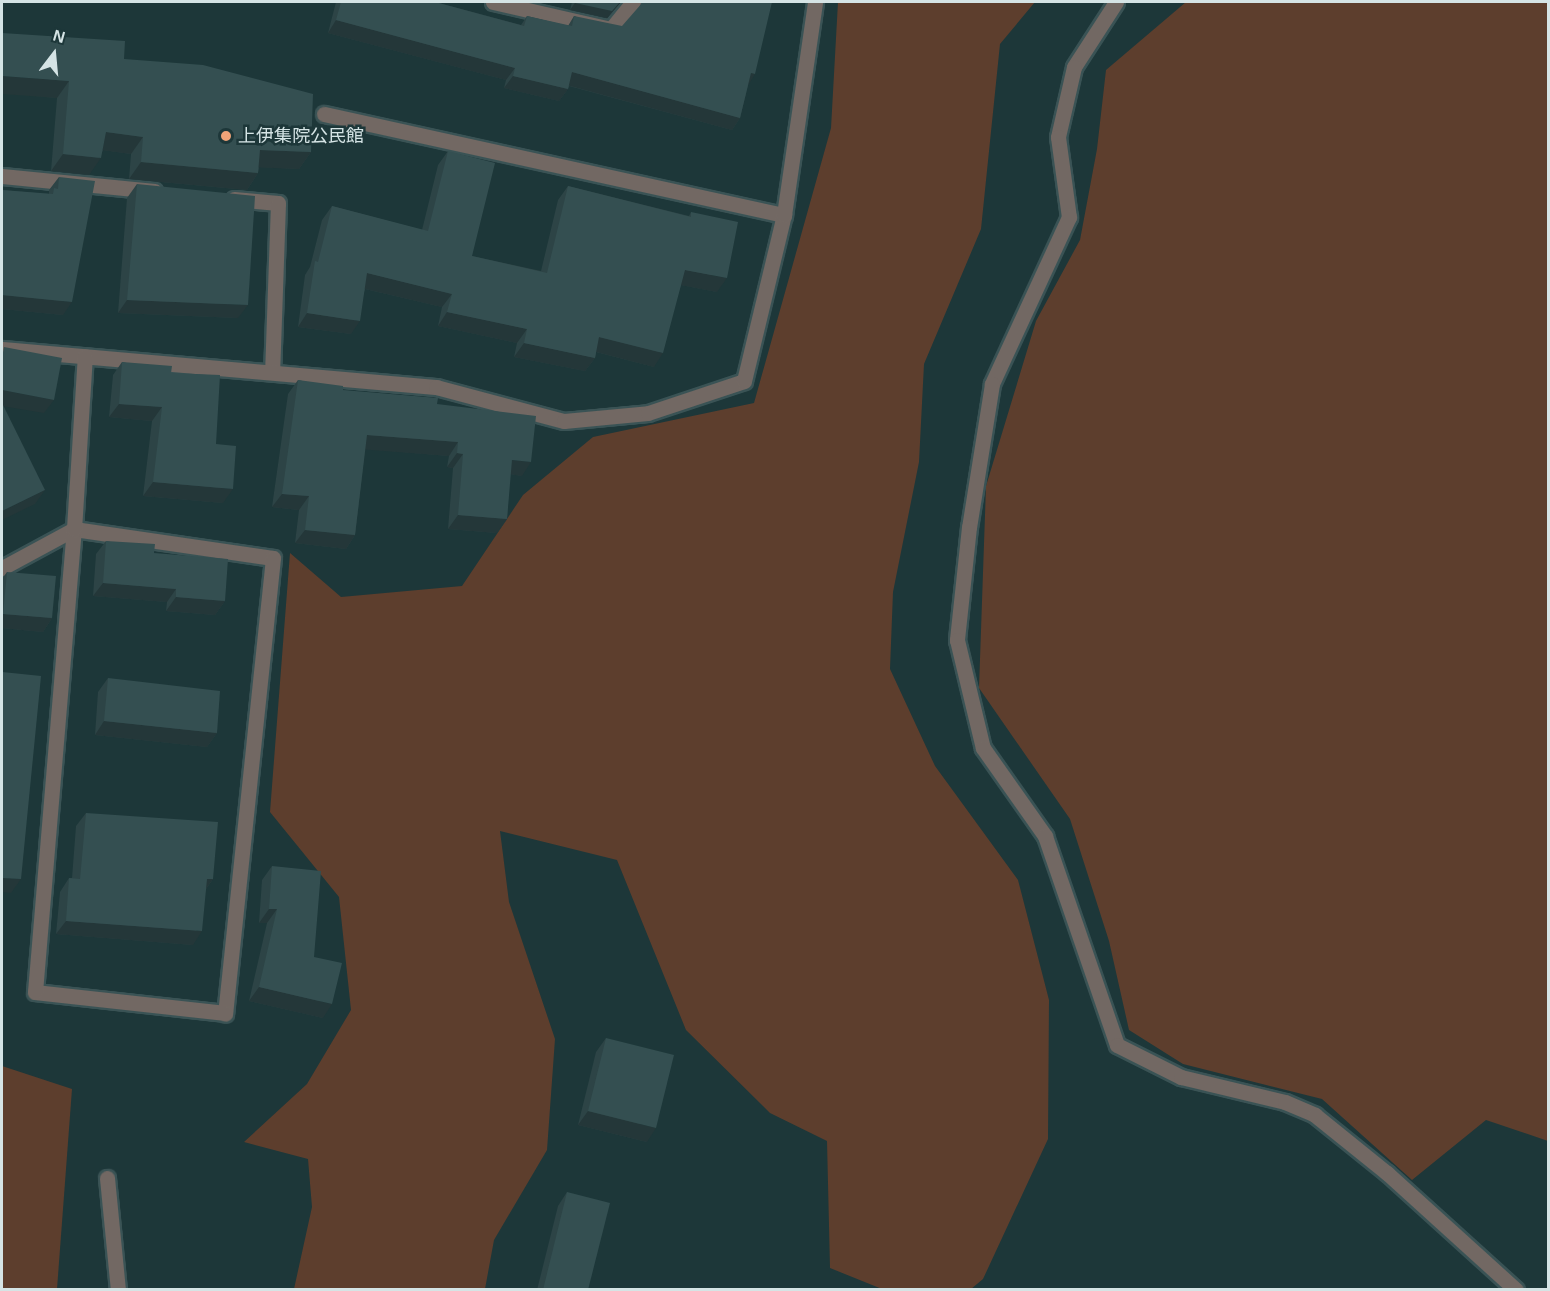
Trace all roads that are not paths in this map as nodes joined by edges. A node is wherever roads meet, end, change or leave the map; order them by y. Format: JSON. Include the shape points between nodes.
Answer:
{"nodes":[{"id":1,"x":493,"y":2,"type":"edge"},
{"id":2,"x":633,"y":2,"type":"edge"},
{"id":3,"x":815,"y":2,"type":"edge"},
{"id":4,"x":1116,"y":2,"type":"edge"},
{"id":5,"x":324,"y":114,"type":"dead end"},
{"id":6,"x":2,"y":176,"type":"edge"},
{"id":7,"x":176,"y":193,"type":"edge"},
{"id":8,"x":221,"y":197,"type":"edge"},
{"id":9,"x":784,"y":215,"type":"junction"},
{"id":10,"x":2,"y":349,"type":"edge"},
{"id":11,"x":85,"y":356,"type":"junction"},
{"id":12,"x":272,"y":370,"type":"junction"},
{"id":13,"x":74,"y":529,"type":"junction"},
{"id":14,"x":2,"y":568,"type":"edge"},
{"id":15,"x":107,"y":1178,"type":"dead end"},
{"id":16,"x":118,"y":1290,"type":"edge"},
{"id":17,"x":1516,"y":1290,"type":"edge"}],
"edges":[{"from":1,"to":2,"type":"street","via":[[611,29]]},
{"from":3,"to":9,"type":"street"},
{"from":4,"to":17,"type":"street","via":[[1074,67],[1058,137],[1069,217],[992,384],[969,527],[957,640],[983,748],[1045,836],[1118,1045],[1181,1077],[1285,1102],[1315,1115],[1387,1173]]},
{"from":5,"to":9,"type":"street"},
{"from":6,"to":7,"type":"street"},
{"from":8,"to":12,"type":"street","via":[[279,203]]},
{"from":9,"to":12,"type":"street","via":[[744,381],[648,413],[564,421],[436,387]]},
{"from":10,"to":11,"type":"street"},
{"from":11,"to":12,"type":"street"},
{"from":11,"to":13,"type":"street"},
{"from":13,"to":13,"type":"street","via":[[273,558],[225,1013],[35,992]]},
{"from":13,"to":14,"type":"street"},
{"from":15,"to":16,"type":"street"}]}
